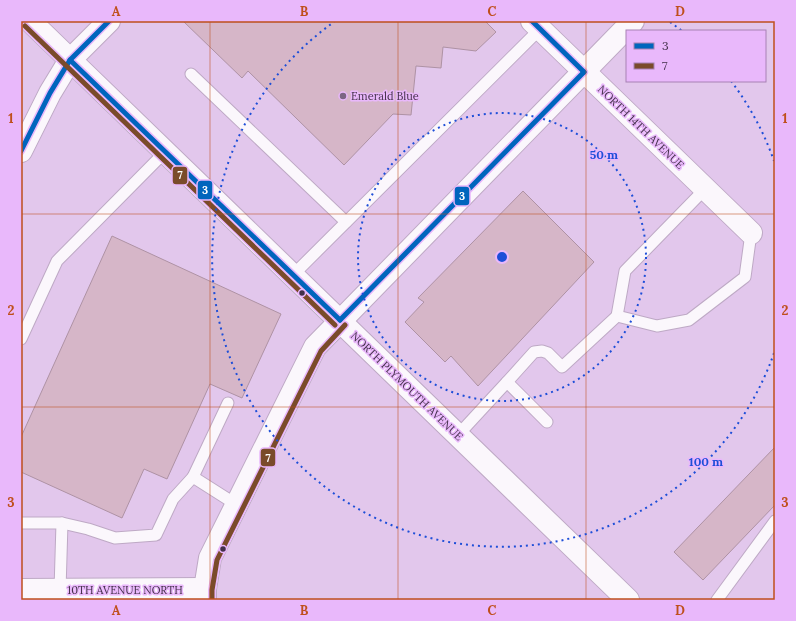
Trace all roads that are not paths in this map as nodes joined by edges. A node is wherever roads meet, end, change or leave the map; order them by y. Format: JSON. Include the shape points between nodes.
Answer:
{"nodes":[{"id":1,"x":30,"y":21,"type":"edge"},
{"id":2,"x":110,"y":21,"type":"edge"},
{"id":3,"x":633,"y":21,"type":"edge"},
{"id":4,"x":536,"y":25,"type":"edge"},
{"id":5,"x":70,"y":60,"type":"junction"},
{"id":6,"x":584,"y":72,"type":"junction"},
{"id":7,"x":191,"y":74,"type":"dead end"},
{"id":8,"x":21,"y":151,"type":"edge"},
{"id":9,"x":165,"y":152,"type":"junction"},
{"id":10,"x":705,"y":189,"type":"junction"},
{"id":11,"x":346,"y":222,"type":"junction"},
{"id":12,"x":751,"y":234,"type":"joint"},
{"id":13,"x":293,"y":276,"type":"junction"},
{"id":14,"x":617,"y":316,"type":"junction"},
{"id":15,"x":340,"y":320,"type":"junction"},
{"id":16,"x":21,"y":340,"type":"edge"},
{"id":17,"x":507,"y":382,"type":"junction"},
{"id":18,"x":228,"y":403,"type":"dead end"},
{"id":19,"x":547,"y":422,"type":"dead end"},
{"id":20,"x":458,"y":435,"type":"junction"},
{"id":21,"x":193,"y":477,"type":"junction"},
{"id":22,"x":237,"y":505,"type":"junction"},
{"id":23,"x":775,"y":521,"type":"edge"},
{"id":24,"x":21,"y":523,"type":"edge"},
{"id":25,"x":62,"y":523,"type":"junction"},
{"id":26,"x":21,"y":590,"type":"edge"},
{"id":27,"x":60,"y":590,"type":"junction"},
{"id":28,"x":205,"y":595,"type":"edge"},
{"id":29,"x":628,"y":600,"type":"edge"},
{"id":30,"x":717,"y":600,"type":"edge"}],
"edges":[{"from":1,"to":5,"type":"street","name":"NORTH PLYMOUTH AVENUE"},
{"from":2,"to":5,"type":"street"},
{"from":3,"to":6,"type":"street"},
{"from":4,"to":6,"type":"street","name":"NORTH 14TH AVENUE"},
{"from":4,"to":11,"type":"lane"},
{"from":5,"to":8,"type":"street"},
{"from":5,"to":9,"type":"street","name":"NORTH PLYMOUTH AVENUE"},
{"from":6,"to":10,"type":"street","name":"NORTH 14TH AVENUE"},
{"from":6,"to":15,"type":"street"},
{"from":7,"to":11,"type":"lane"},
{"from":9,"to":13,"type":"street","name":"NORTH PLYMOUTH AVENUE"},
{"from":9,"to":16,"type":"lane","via":[[57,261]]},
{"from":10,"to":12,"type":"street","name":"NORTH 14TH AVENUE"},
{"from":10,"to":14,"type":"lane","via":[[625,271]]},
{"from":11,"to":13,"type":"lane"},
{"from":12,"to":14,"type":"lane","via":[[745,277],[689,320],[657,326]]},
{"from":13,"to":15,"type":"street","name":"NORTH PLYMOUTH AVENUE"},
{"from":14,"to":17,"type":"lane","via":[[562,367],[548,353],[534,352]]},
{"from":15,"to":20,"type":"street","name":"NORTH PLYMOUTH AVENUE"},
{"from":15,"to":22,"type":"street","via":[[315,347]]},
{"from":17,"to":19,"type":"lane"},
{"from":17,"to":20,"type":"lane"},
{"from":18,"to":21,"type":"lane"},
{"from":20,"to":29,"type":"street","name":"NORTH PLYMOUTH AVENUE"},
{"from":21,"to":22,"type":"lane"},
{"from":21,"to":25,"type":"lane","via":[[174,499],[156,535],[115,538]]},
{"from":22,"to":28,"type":"street","via":[[210,558]]},
{"from":23,"to":30,"type":"lane"},
{"from":24,"to":25,"type":"lane"},
{"from":25,"to":27,"type":"lane"},
{"from":26,"to":27,"type":"street","name":"10TH AVENUE NORTH"},
{"from":27,"to":28,"type":"street","name":"10TH AVENUE NORTH"}]}
